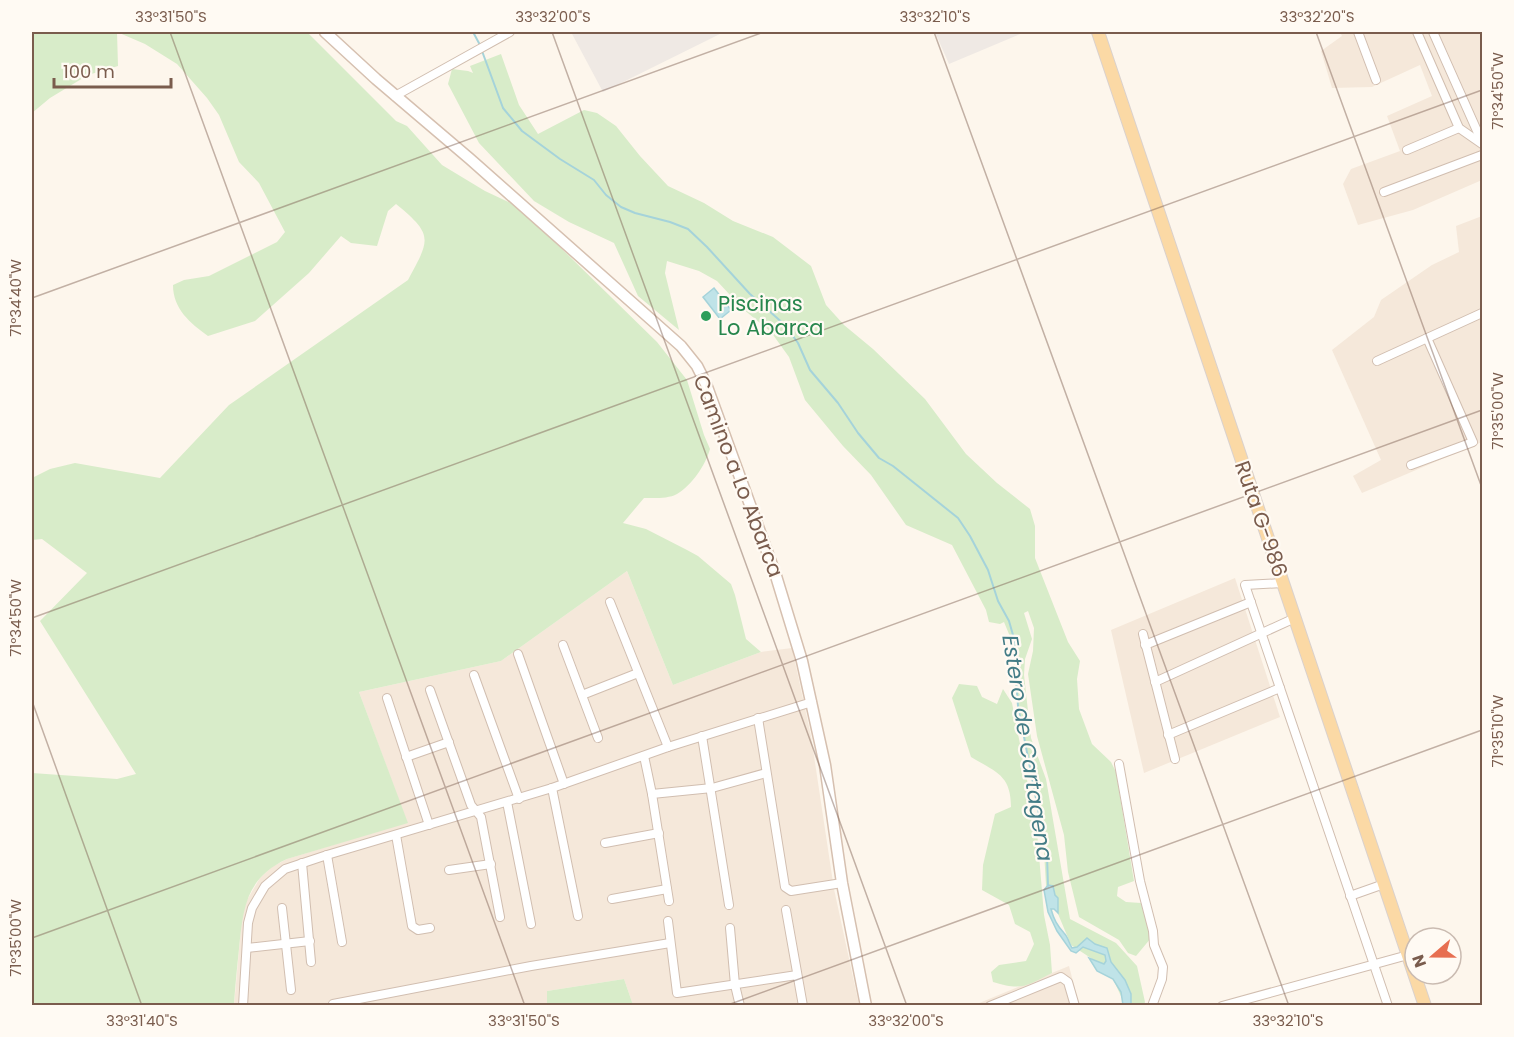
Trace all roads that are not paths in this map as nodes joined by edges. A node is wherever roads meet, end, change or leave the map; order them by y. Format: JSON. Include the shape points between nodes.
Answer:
{"nodes":[{"id":1,"x":325,"y":32,"type":"edge"},
{"id":2,"x":510,"y":32,"type":"edge"},
{"id":3,"x":1098,"y":32,"type":"edge"},
{"id":4,"x":1358,"y":32,"type":"edge"},
{"id":5,"x":1417,"y":32,"type":"edge"},
{"id":6,"x":1433,"y":32,"type":"edge"},
{"id":7,"x":1376,"y":80,"type":"dead end"},
{"id":8,"x":395,"y":96,"type":"junction"},
{"id":9,"x":1459,"y":128,"type":"junction"},
{"id":10,"x":1482,"y":144,"type":"edge"},
{"id":11,"x":1407,"y":150,"type":"dead end"},
{"id":12,"x":1482,"y":155,"type":"edge"},
{"id":13,"x":1384,"y":192,"type":"dead end"},
{"id":14,"x":1482,"y":316,"type":"edge"},
{"id":15,"x":1427,"y":338,"type":"junction"},
{"id":16,"x":1377,"y":362,"type":"dead end"},
{"id":17,"x":1411,"y":465,"type":"dead end"},
{"id":18,"x":1283,"y":583,"type":"junction"},
{"id":19,"x":610,"y":602,"type":"dead end"},
{"id":20,"x":1251,"y":602,"type":"junction"},
{"id":21,"x":1295,"y":618,"type":"junction"},
{"id":22,"x":1143,"y":634,"type":"dead end"},
{"id":23,"x":1262,"y":634,"type":"junction"},
{"id":24,"x":563,"y":645,"type":"dead end"},
{"id":25,"x":1146,"y":645,"type":"junction"},
{"id":26,"x":518,"y":654,"type":"dead end"},
{"id":27,"x":638,"y":673,"type":"junction"},
{"id":28,"x":474,"y":675,"type":"dead end"},
{"id":29,"x":1155,"y":682,"type":"junction"},
{"id":30,"x":1280,"y":688,"type":"junction"},
{"id":31,"x":430,"y":690,"type":"dead end"},
{"id":32,"x":582,"y":695,"type":"junction"},
{"id":33,"x":387,"y":698,"type":"dead end"},
{"id":34,"x":812,"y":702,"type":"junction"},
{"id":35,"x":758,"y":718,"type":"junction"},
{"id":36,"x":1168,"y":735,"type":"junction"},
{"id":37,"x":702,"y":736,"type":"junction"},
{"id":38,"x":598,"y":738,"type":"dead end"},
{"id":39,"x":449,"y":742,"type":"junction"},
{"id":40,"x":668,"y":747,"type":"junction"},
{"id":41,"x":644,"y":756,"type":"junction"},
{"id":42,"x":406,"y":758,"type":"junction"},
{"id":43,"x":1174,"y":759,"type":"dead end"},
{"id":44,"x":1119,"y":764,"type":"dead end"},
{"id":45,"x":766,"y":773,"type":"junction"},
{"id":46,"x":564,"y":784,"type":"junction"},
{"id":47,"x":552,"y":788,"type":"junction"},
{"id":48,"x":712,"y":788,"type":"junction"},
{"id":49,"x":652,"y":794,"type":"junction"},
{"id":50,"x":519,"y":799,"type":"junction"},
{"id":51,"x":507,"y":802,"type":"junction"},
{"id":52,"x":476,"y":811,"type":"junction"},
{"id":53,"x":429,"y":825,"type":"junction"},
{"id":54,"x":658,"y":832,"type":"junction"},
{"id":55,"x":396,"y":835,"type":"junction"},
{"id":56,"x":605,"y":843,"type":"dead end"},
{"id":57,"x":327,"y":855,"type":"junction"},
{"id":58,"x":302,"y":863,"type":"junction"},
{"id":59,"x":491,"y":864,"type":"junction"},
{"id":60,"x":449,"y":870,"type":"dead end"},
{"id":61,"x":842,"y":883,"type":"junction"},
{"id":62,"x":1384,"y":884,"type":"junction"},
{"id":63,"x":667,"y":889,"type":"junction"},
{"id":64,"x":1350,"y":896,"type":"junction"},
{"id":65,"x":612,"y":899,"type":"dead end"},
{"id":66,"x":669,"y":901,"type":"dead end"},
{"id":67,"x":729,"y":905,"type":"dead end"},
{"id":68,"x":282,"y":908,"type":"dead end"},
{"id":69,"x":786,"y":909,"type":"dead end"},
{"id":70,"x":578,"y":916,"type":"dead end"},
{"id":71,"x":500,"y":917,"type":"dead end"},
{"id":72,"x":668,"y":921,"type":"dead end"},
{"id":73,"x":531,"y":924,"type":"dead end"},
{"id":74,"x":430,"y":928,"type":"dead end"},
{"id":75,"x":730,"y":928,"type":"dead end"},
{"id":76,"x":1403,"y":940,"type":"edge"},
{"id":77,"x":310,"y":941,"type":"junction"},
{"id":78,"x":342,"y":942,"type":"dead end"},
{"id":79,"x":670,"y":943,"type":"junction"},
{"id":80,"x":285,"y":944,"type":"junction"},
{"id":81,"x":247,"y":948,"type":"junction"},
{"id":82,"x":1403,"y":956,"type":"edge"},
{"id":83,"x":311,"y":962,"type":"dead end"},
{"id":84,"x":1373,"y":964,"type":"junction"},
{"id":85,"x":797,"y":975,"type":"junction"},
{"id":86,"x":735,"y":984,"type":"junction"},
{"id":87,"x":1419,"y":986,"type":"edge"},
{"id":88,"x":291,"y":990,"type":"dead end"},
{"id":89,"x":333,"y":1004,"type":"edge"},
{"id":90,"x":243,"y":1005,"type":"edge"},
{"id":91,"x":740,"y":1005,"type":"edge"},
{"id":92,"x":803,"y":1005,"type":"edge"},
{"id":93,"x":866,"y":1005,"type":"edge"},
{"id":94,"x":990,"y":1005,"type":"edge"},
{"id":95,"x":1075,"y":1005,"type":"edge"},
{"id":96,"x":1152,"y":1005,"type":"edge"},
{"id":97,"x":1222,"y":1005,"type":"edge"},
{"id":98,"x":1388,"y":1005,"type":"edge"},
{"id":99,"x":1425,"y":1005,"type":"edge"}],
"edges":[{"from":1,"to":8,"type":"main road","name":"Camino a Lo Abarca"},
{"from":2,"to":8,"type":"street"},
{"from":3,"to":18,"type":"main road","name":"Ruta G-986"},
{"from":4,"to":7,"type":"street"},
{"from":5,"to":9,"type":"street"},
{"from":6,"to":10,"type":"street"},
{"from":8,"to":34,"type":"main road","name":"Camino a Lo Abarca","via":[[692,358],[776,576]]},
{"from":9,"to":10,"type":"street"},
{"from":9,"to":11,"type":"street"},
{"from":12,"to":13,"type":"street"},
{"from":14,"to":15,"type":"street"},
{"from":15,"to":16,"type":"street"},
{"from":15,"to":17,"type":"street","via":[[1473,442]]},
{"from":18,"to":20,"type":"street","via":[[1245,585]]},
{"from":18,"to":21,"type":"main road","name":"Ruta G-986"},
{"from":19,"to":27,"type":"street"},
{"from":20,"to":23,"type":"street"},
{"from":20,"to":25,"type":"street"},
{"from":21,"to":23,"type":"street"},
{"from":21,"to":62,"type":"main road","name":"Ruta G-986"},
{"from":22,"to":25,"type":"street"},
{"from":23,"to":29,"type":"street"},
{"from":23,"to":30,"type":"street"},
{"from":24,"to":32,"type":"street"},
{"from":25,"to":29,"type":"street"},
{"from":26,"to":46,"type":"street"},
{"from":27,"to":32,"type":"street"},
{"from":27,"to":40,"type":"street"},
{"from":28,"to":50,"type":"street"},
{"from":29,"to":36,"type":"street"},
{"from":30,"to":36,"type":"street"},
{"from":30,"to":64,"type":"street"},
{"from":31,"to":39,"type":"street"},
{"from":32,"to":38,"type":"street"},
{"from":33,"to":42,"type":"street"},
{"from":34,"to":35,"type":"street"},
{"from":34,"to":61,"type":"main road","name":"Camino a Lo Abarca"},
{"from":35,"to":37,"type":"street"},
{"from":35,"to":45,"type":"street"},
{"from":36,"to":43,"type":"street"},
{"from":37,"to":40,"type":"street"},
{"from":37,"to":48,"type":"street"},
{"from":39,"to":42,"type":"street"},
{"from":39,"to":52,"type":"street"},
{"from":40,"to":41,"type":"street"},
{"from":41,"to":46,"type":"street"},
{"from":41,"to":49,"type":"street"},
{"from":42,"to":53,"type":"street"},
{"from":44,"to":96,"type":"street","via":[[1140,881],[1155,950],[1163,967]]},
{"from":45,"to":48,"type":"street"},
{"from":45,"to":61,"type":"street","via":[[785,887],[791,891]]},
{"from":46,"to":47,"type":"street"},
{"from":47,"to":50,"type":"street"},
{"from":47,"to":70,"type":"street"},
{"from":48,"to":49,"type":"street"},
{"from":48,"to":67,"type":"street"},
{"from":49,"to":54,"type":"street"},
{"from":50,"to":51,"type":"street"},
{"from":51,"to":52,"type":"street"},
{"from":51,"to":73,"type":"street"},
{"from":52,"to":53,"type":"street"},
{"from":52,"to":59,"type":"street"},
{"from":53,"to":55,"type":"street"},
{"from":54,"to":56,"type":"street"},
{"from":54,"to":63,"type":"street"},
{"from":55,"to":57,"type":"street"},
{"from":55,"to":74,"type":"street","via":[[412,926],[418,930]]},
{"from":57,"to":58,"type":"street"},
{"from":57,"to":78,"type":"street"},
{"from":58,"to":77,"type":"street"},
{"from":58,"to":81,"type":"street","via":[[278,874],[259,893],[250,915]]},
{"from":59,"to":60,"type":"street"},
{"from":59,"to":71,"type":"street"},
{"from":61,"to":93,"type":"main road","name":"Camino a Lo Abarca"},
{"from":62,"to":64,"type":"street"},
{"from":62,"to":76,"type":"main road","name":"Ruta G-986"},
{"from":63,"to":65,"type":"street"},
{"from":63,"to":66,"type":"street"},
{"from":64,"to":84,"type":"street"},
{"from":68,"to":80,"type":"street"},
{"from":69,"to":85,"type":"street"},
{"from":72,"to":79,"type":"street"},
{"from":75,"to":86,"type":"street"},
{"from":77,"to":80,"type":"street"},
{"from":77,"to":83,"type":"street"},
{"from":79,"to":86,"type":"street","via":[[677,993]]},
{"from":79,"to":89,"type":"street"},
{"from":80,"to":81,"type":"street"},
{"from":80,"to":88,"type":"street"},
{"from":81,"to":90,"type":"street"},
{"from":82,"to":84,"type":"street"},
{"from":84,"to":97,"type":"street"},
{"from":84,"to":98,"type":"street"},
{"from":85,"to":86,"type":"street"},
{"from":85,"to":92,"type":"street"},
{"from":86,"to":91,"type":"street"},
{"from":87,"to":99,"type":"main road","name":"Ruta G-986"},
{"from":94,"to":95,"type":"street","via":[[1060,977],[1068,982]]}]}
